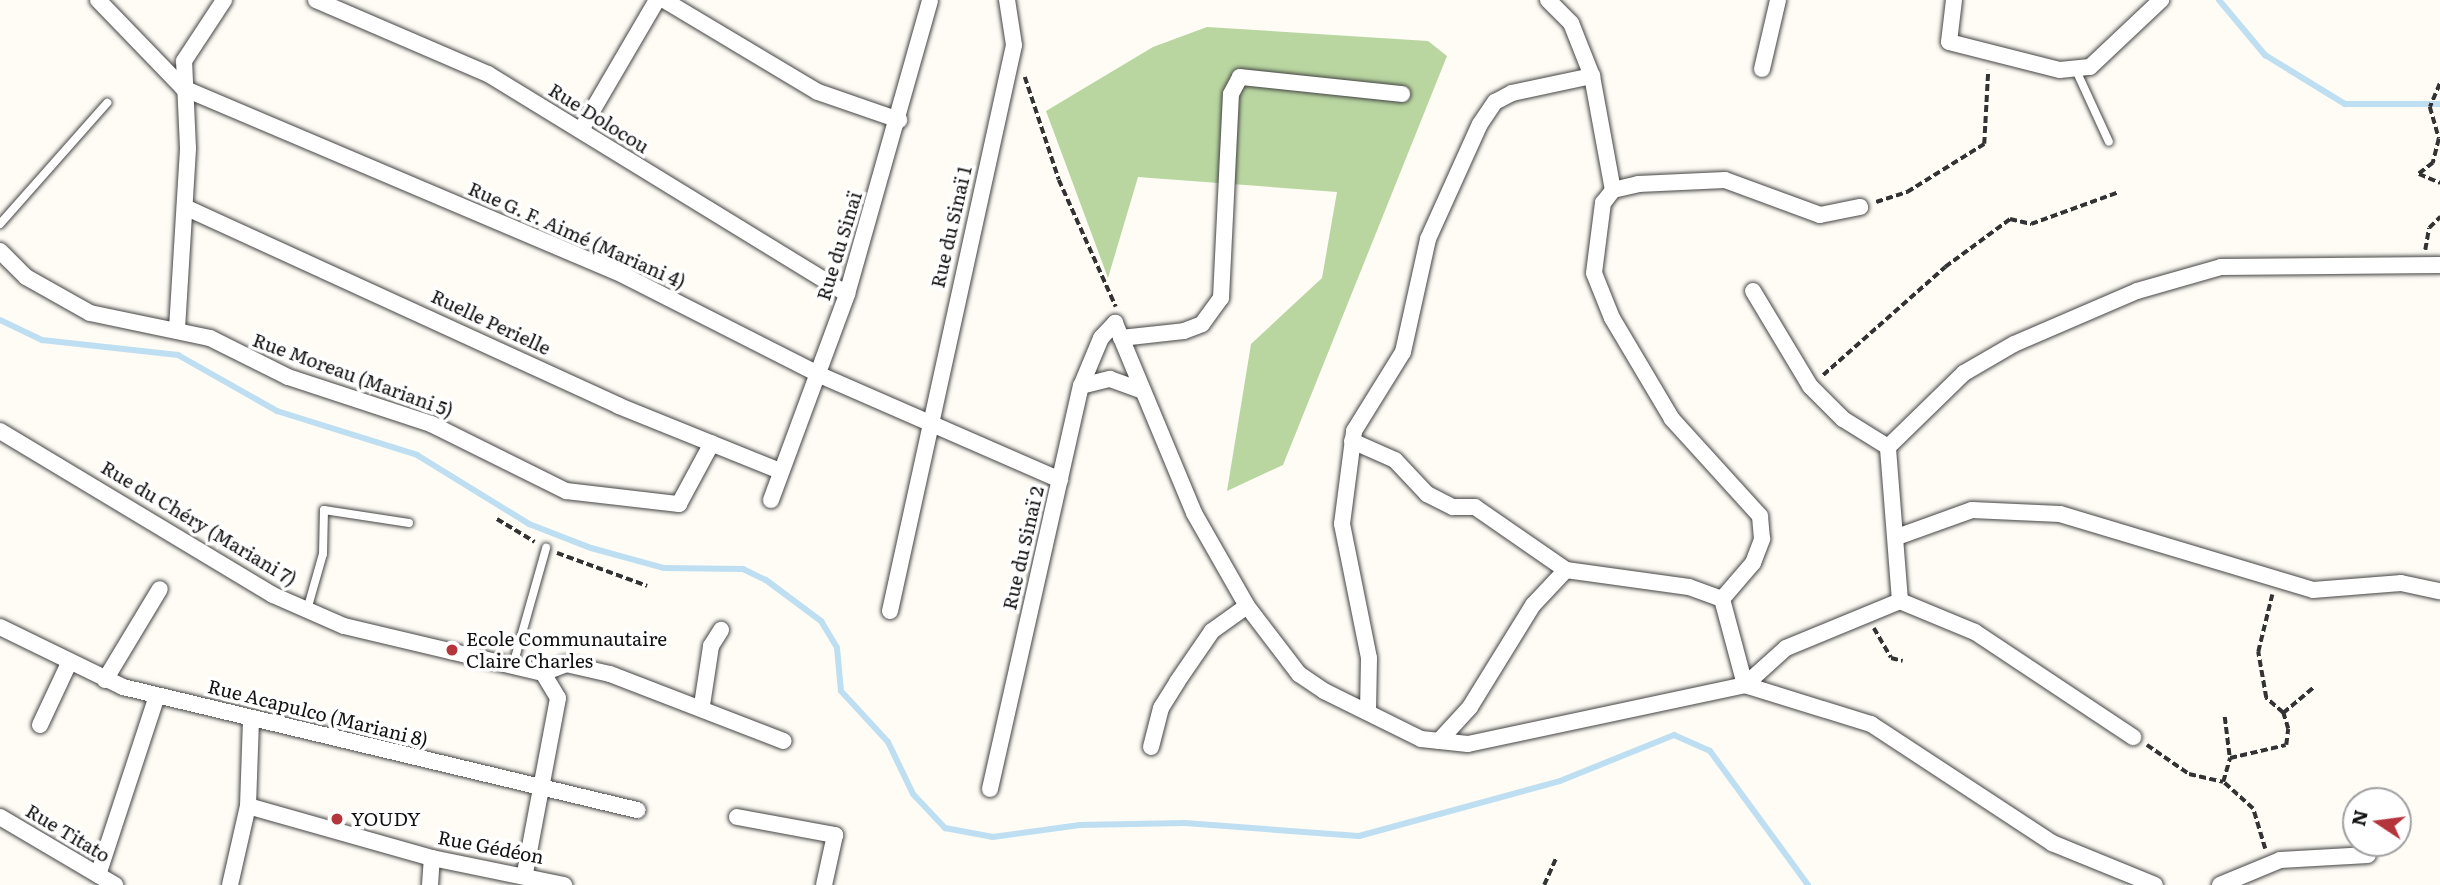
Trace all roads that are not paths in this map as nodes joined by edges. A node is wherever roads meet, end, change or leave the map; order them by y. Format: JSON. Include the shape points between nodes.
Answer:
{"nodes":[{"id":1,"x":99,"y":0,"type":"edge"},
{"id":2,"x":224,"y":0,"type":"edge"},
{"id":3,"x":316,"y":0,"type":"edge"},
{"id":4,"x":657,"y":0,"type":"edge"},
{"id":5,"x":664,"y":0,"type":"edge"},
{"id":6,"x":930,"y":0,"type":"edge"},
{"id":7,"x":1007,"y":0,"type":"edge"},
{"id":8,"x":1548,"y":0,"type":"edge"},
{"id":9,"x":1778,"y":0,"type":"edge"},
{"id":10,"x":1954,"y":0,"type":"edge"},
{"id":11,"x":2161,"y":0,"type":"edge"},
{"id":12,"x":2075,"y":68,"type":"junction"},
{"id":13,"x":1762,"y":69,"type":"dead end"},
{"id":14,"x":1592,"y":76,"type":"junction"},
{"id":15,"x":183,"y":88,"type":"junction"},
{"id":16,"x":1402,"y":94,"type":"dead end"},
{"id":17,"x":107,"y":103,"type":"dead end"},
{"id":18,"x":899,"y":120,"type":"junction"},
{"id":19,"x":580,"y":130,"type":"junction"},
{"id":20,"x":2109,"y":142,"type":"dead end"},
{"id":21,"x":1613,"y":190,"type":"junction"},
{"id":22,"x":1860,"y":207,"type":"road end"},
{"id":23,"x":186,"y":208,"type":"junction"},
{"id":24,"x":0,"y":224,"type":"edge"},
{"id":25,"x":0,"y":251,"type":"edge"},
{"id":26,"x":2440,"y":265,"type":"edge"},
{"id":27,"x":1754,"y":291,"type":"dead end"},
{"id":28,"x":848,"y":295,"type":"junction"},
{"id":29,"x":177,"y":329,"type":"junction"},
{"id":30,"x":1118,"y":330,"type":"junction"},
{"id":31,"x":820,"y":375,"type":"junction"},
{"id":32,"x":1081,"y":386,"type":"junction"},
{"id":33,"x":1141,"y":390,"type":"junction"},
{"id":34,"x":930,"y":419,"type":"junction"},
{"id":35,"x":0,"y":431,"type":"edge"},
{"id":36,"x":1352,"y":441,"type":"junction"},
{"id":37,"x":712,"y":443,"type":"junction"},
{"id":38,"x":1888,"y":447,"type":"junction"},
{"id":39,"x":780,"y":471,"type":"junction"},
{"id":40,"x":1060,"y":480,"type":"junction"},
{"id":41,"x":771,"y":500,"type":"dead end"},
{"id":42,"x":409,"y":523,"type":"dead end"},
{"id":43,"x":1897,"y":537,"type":"junction"},
{"id":44,"x":546,"y":548,"type":"road end"},
{"id":45,"x":1566,"y":570,"type":"junction"},
{"id":46,"x":160,"y":589,"type":"dead end"},
{"id":47,"x":2440,"y":592,"type":"edge"},
{"id":48,"x":1722,"y":599,"type":"junction"},
{"id":49,"x":1900,"y":601,"type":"junction"},
{"id":50,"x":1247,"y":606,"type":"junction"},
{"id":51,"x":307,"y":610,"type":"junction"},
{"id":52,"x":890,"y":611,"type":"dead end"},
{"id":53,"x":0,"y":627,"type":"edge"},
{"id":54,"x":721,"y":630,"type":"dead end"},
{"id":55,"x":69,"y":663,"type":"junction"},
{"id":56,"x":513,"y":665,"type":"junction"},
{"id":57,"x":543,"y":673,"type":"junction"},
{"id":58,"x":105,"y":680,"type":"junction"},
{"id":59,"x":1745,"y":685,"type":"junction"},
{"id":60,"x":156,"y":695,"type":"junction"},
{"id":61,"x":702,"y":705,"type":"junction"},
{"id":62,"x":1368,"y":711,"type":"junction"},
{"id":63,"x":251,"y":718,"type":"junction"},
{"id":64,"x":40,"y":725,"type":"dead end"},
{"id":65,"x":2133,"y":737,"type":"road end"},
{"id":66,"x":784,"y":741,"type":"dead end"},
{"id":67,"x":1439,"y":741,"type":"junction"},
{"id":68,"x":1151,"y":747,"type":"dead end"},
{"id":69,"x":543,"y":786,"type":"junction"},
{"id":70,"x":990,"y":789,"type":"dead end"},
{"id":71,"x":248,"y":806,"type":"junction"},
{"id":72,"x":637,"y":810,"type":"dead end"},
{"id":73,"x":0,"y":817,"type":"edge"},
{"id":74,"x":737,"y":817,"type":"dead end"},
{"id":75,"x":2346,"y":857,"type":"edge"},
{"id":76,"x":432,"y":858,"type":"junction"},
{"id":77,"x":525,"y":873,"type":"junction"},
{"id":78,"x":98,"y":875,"type":"junction"},
{"id":79,"x":115,"y":885,"type":"edge"},
{"id":80,"x":230,"y":885,"type":"edge"},
{"id":81,"x":430,"y":885,"type":"edge"},
{"id":82,"x":564,"y":885,"type":"edge"},
{"id":83,"x":824,"y":885,"type":"edge"},
{"id":84,"x":2155,"y":885,"type":"edge"},
{"id":85,"x":2220,"y":885,"type":"edge"}],
"edges":[{"from":1,"to":15,"type":"street","name":"Rue G. F. Aimé (Mariani 4)"},
{"from":2,"to":15,"type":"street","via":[[184,61]]},
{"from":3,"to":19,"type":"street","name":"Rue Dolocou","via":[[488,74]]},
{"from":4,"to":19,"type":"street"},
{"from":5,"to":18,"type":"street","via":[[818,92]]},
{"from":6,"to":18,"type":"street","name":"Rue du Sinaï"},
{"from":7,"to":34,"type":"street","name":"Rue du Sinaï 1","via":[[1014,45]]},
{"from":8,"to":14,"type":"street","via":[[1572,23]]},
{"from":9,"to":13,"type":"street"},
{"from":10,"to":12,"type":"street","via":[[1949,42]]},
{"from":11,"to":12,"type":"street","via":[[2112,51],[2091,67]]},
{"from":12,"to":20,"type":"lane"},
{"from":14,"to":21,"type":"street"},
{"from":14,"to":36,"type":"street","via":[[1512,93],[1495,102],[1480,124],[1428,239],[1403,352],[1374,391]]},
{"from":15,"to":23,"type":"street"},
{"from":15,"to":31,"type":"street","name":"Rue G. F. Aimé (Mariani 4)","via":[[623,275]]},
{"from":16,"to":30,"type":"street","via":[[1240,77],[1231,94],[1221,298],[1202,324],[1184,331]]},
{"from":17,"to":24,"type":"lane"},
{"from":18,"to":28,"type":"street","name":"Rue du Sinaï"},
{"from":19,"to":28,"type":"street","name":"Rue Dolocou"},
{"from":21,"to":22,"type":"street","via":[[1725,180],[1820,215]]},
{"from":21,"to":48,"type":"street","via":[[1596,232],[1594,272],[1612,318],[1672,419],[1760,516],[1762,539],[1753,563]]},
{"from":23,"to":29,"type":"street"},
{"from":23,"to":37,"type":"street","name":"Ruelle Perielle"},
{"from":25,"to":29,"type":"street","name":"Rue Moreau (Mariani 5)","via":[[26,277],[90,313],[122,324]]},
{"from":26,"to":38,"type":"street","via":[[2221,267],[2137,291],[2014,344],[1964,373]]},
{"from":27,"to":38,"type":"street","via":[[1810,386],[1843,419]]},
{"from":28,"to":31,"type":"street","name":"Rue du Sinaï"},
{"from":29,"to":37,"type":"street","name":"Rue Moreau (Mariani 5)","via":[[288,377],[431,424],[566,491],[679,504]]},
{"from":30,"to":32,"type":"street","name":"Rue du Sinaï 2","via":[[1101,338]]},
{"from":30,"to":33,"type":"street"},
{"from":31,"to":34,"type":"street","name":"Rue G. F. Aimé (Mariani 4)"},
{"from":31,"to":39,"type":"street","name":"Rue du Sinaï"},
{"from":32,"to":33,"type":"street","via":[[1110,379]]},
{"from":32,"to":40,"type":"street","name":"Rue du Sinaï 2"},
{"from":33,"to":50,"type":"street","via":[[1194,513]]},
{"from":34,"to":40,"type":"street","name":"Rue G. F. Aimé (Mariani 4)"},
{"from":34,"to":52,"type":"street","name":"Rue du Sinaï 1"},
{"from":35,"to":51,"type":"street","name":"Rue du Chéry (Mariani 7)"},
{"from":36,"to":45,"type":"street","via":[[1395,460],[1427,494],[1453,507],[1475,506]]},
{"from":36,"to":62,"type":"street","via":[[1342,524],[1368,658]]},
{"from":37,"to":39,"type":"street","name":"Ruelle Perielle"},
{"from":38,"to":43,"type":"street"},
{"from":39,"to":41,"type":"street","name":"Rue du Sinaï"},
{"from":40,"to":70,"type":"street","name":"Rue du Sinaï 2"},
{"from":42,"to":51,"type":"lane","via":[[324,510],[323,554]]},
{"from":43,"to":47,"type":"street","via":[[1972,510],[2060,514],[2313,590],[2401,583]]},
{"from":43,"to":49,"type":"street"},
{"from":44,"to":56,"type":"lane"},
{"from":45,"to":48,"type":"street","via":[[1689,587]]},
{"from":45,"to":67,"type":"street","via":[[1533,605],[1470,707]]},
{"from":46,"to":58,"type":"street"},
{"from":48,"to":59,"type":"street"},
{"from":49,"to":59,"type":"street","via":[[1786,648]]},
{"from":49,"to":65,"type":"street","via":[[1975,632]]},
{"from":50,"to":62,"type":"street","via":[[1299,674]]},
{"from":50,"to":68,"type":"street","via":[[1212,631],[1184,672],[1161,708]]},
{"from":51,"to":56,"type":"street","name":"Rue du Chéry (Mariani 7)","via":[[344,626]]},
{"from":53,"to":55,"type":"street","name":"Rue Acapulco (Mariani 8)"},
{"from":54,"to":61,"type":"street","via":[[711,646]]},
{"from":55,"to":58,"type":"street","name":"Rue Acapulco (Mariani 8)"},
{"from":55,"to":64,"type":"street"},
{"from":56,"to":57,"type":"street","name":"Rue du Chéry (Mariani 7)"},
{"from":57,"to":61,"type":"street","name":"Rue du Chéry (Mariani 7)","via":[[566,664]]},
{"from":57,"to":69,"type":"street","via":[[558,698]]},
{"from":58,"to":60,"type":"street","name":"Rue Acapulco (Mariani 8)"},
{"from":59,"to":67,"type":"street","via":[[1468,744]]},
{"from":59,"to":84,"type":"street","via":[[1871,723],[2052,843]]},
{"from":60,"to":63,"type":"street","name":"Rue Acapulco (Mariani 8)"},
{"from":60,"to":78,"type":"street"},
{"from":61,"to":66,"type":"street","name":"Rue du Chéry (Mariani 7)"},
{"from":62,"to":67,"type":"street","via":[[1421,739]]},
{"from":63,"to":69,"type":"street","name":"Rue Acapulco (Mariani 8)"},
{"from":63,"to":71,"type":"street"},
{"from":69,"to":72,"type":"street","name":"Rue Acapulco (Mariani 8)"},
{"from":69,"to":77,"type":"street"},
{"from":71,"to":76,"type":"street","name":"Rue Gédéon"},
{"from":71,"to":80,"type":"street"},
{"from":73,"to":78,"type":"street","name":"Rue Titato"},
{"from":74,"to":83,"type":"street","via":[[835,835]]},
{"from":75,"to":85,"type":"street","via":[[2269,864]]},
{"from":76,"to":77,"type":"street","name":"Rue Gédéon"},
{"from":76,"to":81,"type":"street"},
{"from":77,"to":82,"type":"street","name":"Rue Gédéon"},
{"from":78,"to":79,"type":"street","name":"Rue Titato"}]}
